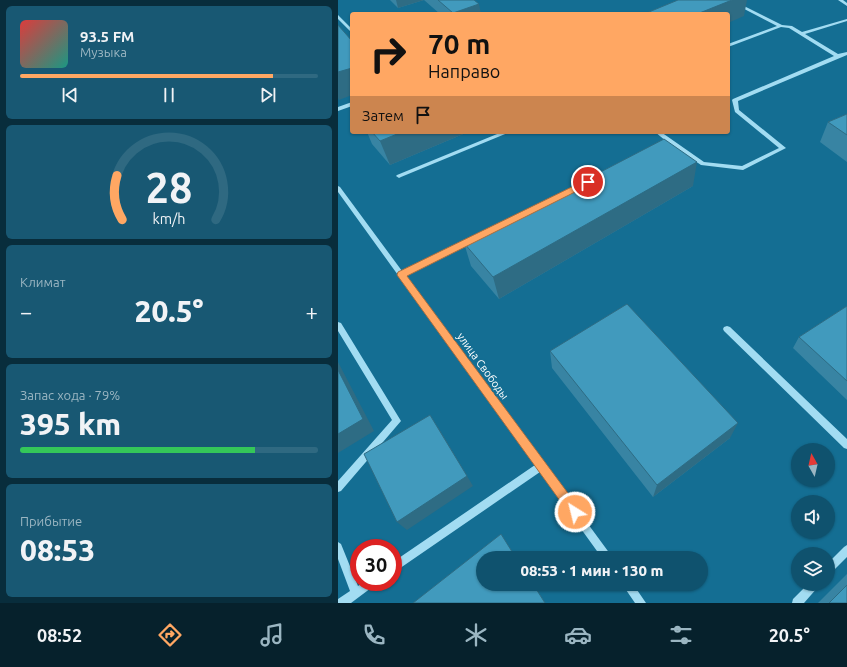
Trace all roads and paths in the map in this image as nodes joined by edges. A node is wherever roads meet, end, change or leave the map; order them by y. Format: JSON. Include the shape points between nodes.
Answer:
{"nodes":[{"id":1,"x":729,"y":0,"type":"edge"},
{"id":2,"x":840,"y":0,"type":"edge"},
{"id":3,"x":847,"y":6,"type":"edge"},
{"id":4,"x":338,"y":16,"type":"edge"},
{"id":5,"x":847,"y":20,"type":"edge"},
{"id":6,"x":781,"y":26,"type":"junction"},
{"id":7,"x":350,"y":30,"type":"edge"},
{"id":8,"x":801,"y":34,"type":"junction"},
{"id":9,"x":730,"y":45,"type":"edge"},
{"id":10,"x":847,"y":53,"type":"edge"},
{"id":11,"x":838,"y":56,"type":"junction"},
{"id":12,"x":350,"y":104,"type":"edge"},
{"id":13,"x":339,"y":107,"type":"edge"},
{"id":14,"x":502,"y":134,"type":"edge"},
{"id":15,"x":661,"y":134,"type":"edge"},
{"id":16,"x":670,"y":141,"type":"junction"},
{"id":17,"x":663,"y":145,"type":"edge"},
{"id":18,"x":399,"y":176,"type":"dead end"},
{"id":19,"x":338,"y":188,"type":"edge"},
{"id":20,"x":493,"y":228,"type":"edge"},
{"id":21,"x":401,"y":275,"type":"junction"},
{"id":22,"x":338,"y":325,"type":"edge"},
{"id":23,"x":727,"y":329,"type":"dead end"},
{"id":24,"x":847,"y":445,"type":"edge"},
{"id":25,"x":541,"y":466,"type":"junction"},
{"id":26,"x":338,"y":488,"type":"edge"},
{"id":27,"x":338,"y":547,"type":"edge"},
{"id":28,"x":847,"y":550,"type":"edge"},
{"id":29,"x":603,"y":551,"type":"edge"},
{"id":30,"x":402,"y":562,"type":"edge"},
{"id":31,"x":835,"y":563,"type":"edge"},
{"id":32,"x":359,"y":591,"type":"edge"},
{"id":33,"x":632,"y":591,"type":"edge"},
{"id":34,"x":808,"y":591,"type":"edge"},
{"id":35,"x":356,"y":593,"type":"junction"},
{"id":36,"x":342,"y":603,"type":"edge"},
{"id":37,"x":641,"y":603,"type":"edge"},
{"id":38,"x":797,"y":603,"type":"edge"}],
"edges":[{"from":1,"to":6,"type":"street"},
{"from":2,"to":3,"type":"street"},
{"from":4,"to":7,"type":"street"},
{"from":5,"to":8,"type":"street"},
{"from":6,"to":8,"type":"street","via":[[790,27]]},
{"from":6,"to":9,"type":"street"},
{"from":8,"to":11,"type":"street"},
{"from":10,"to":11,"type":"street"},
{"from":11,"to":16,"type":"street","via":[[735,100],[737,110],[783,148],[743,168],[703,164]]},
{"from":12,"to":13,"type":"street"},
{"from":14,"to":18,"type":"street"},
{"from":15,"to":16,"type":"street"},
{"from":16,"to":17,"type":"street"},
{"from":19,"to":21,"type":"street","name":"улица Свободы"},
{"from":20,"to":21,"type":"street"},
{"from":21,"to":25,"type":"street","name":"улица Свободы"},
{"from":22,"to":26,"type":"street","via":[[397,421]]},
{"from":23,"to":24,"type":"street"},
{"from":25,"to":29,"type":"street","name":"улица Свободы"},
{"from":25,"to":30,"type":"street"},
{"from":27,"to":35,"type":"street"},
{"from":28,"to":31,"type":"street"},
{"from":32,"to":35,"type":"street"},
{"from":33,"to":37,"type":"street"},
{"from":34,"to":38,"type":"street"},
{"from":35,"to":36,"type":"street"}]}
